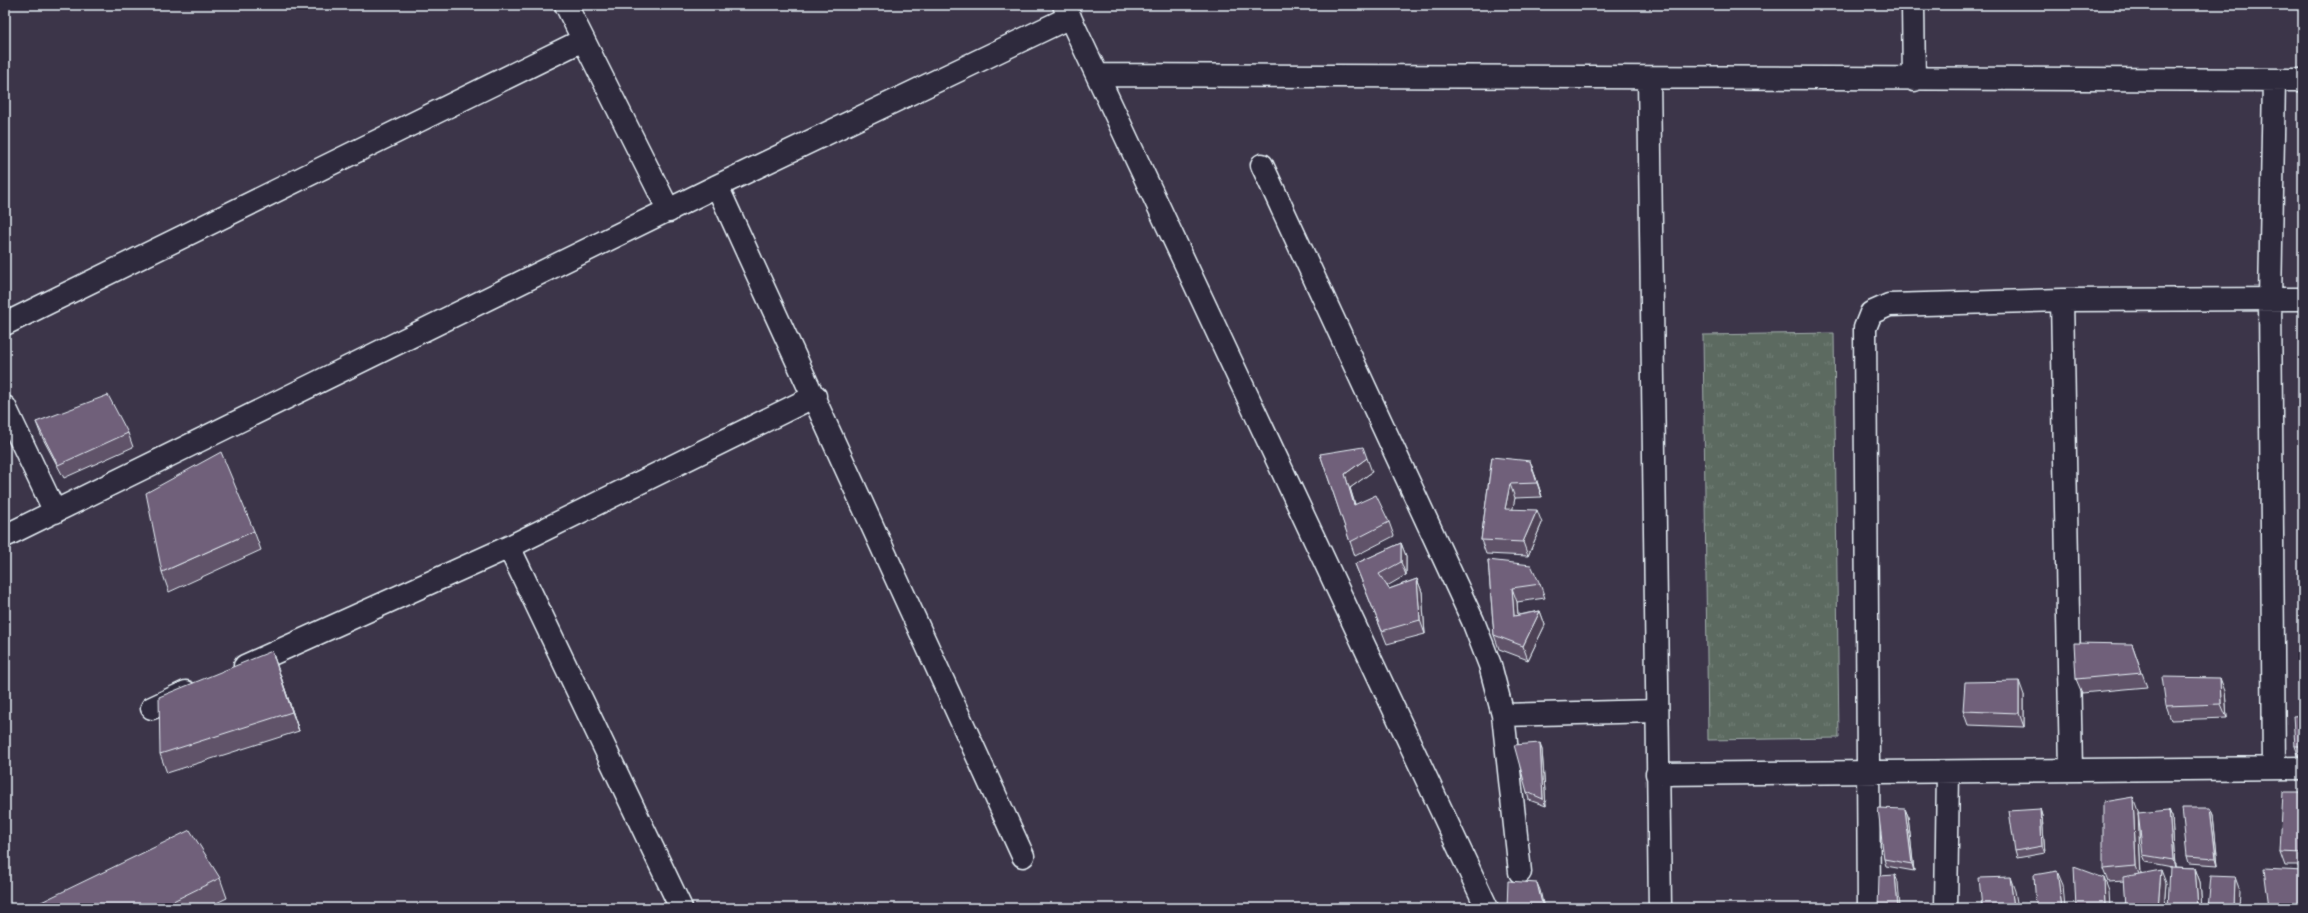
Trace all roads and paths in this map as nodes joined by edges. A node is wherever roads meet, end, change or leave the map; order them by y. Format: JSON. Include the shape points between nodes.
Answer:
{"nodes":[{"id":1,"x":566,"y":5,"type":"edge"},
{"id":2,"x":1913,"y":5,"type":"edge"},
{"id":3,"x":1067,"y":11,"type":"edge"},
{"id":4,"x":583,"y":40,"type":"junction"},
{"id":5,"x":1097,"y":75,"type":"junction"},
{"id":6,"x":1649,"y":78,"type":"junction"},
{"id":7,"x":1914,"y":80,"type":"junction"},
{"id":8,"x":2274,"y":80,"type":"junction"},
{"id":9,"x":2303,"y":80,"type":"edge"},
{"id":10,"x":1262,"y":165,"type":"dead end"},
{"id":11,"x":717,"y":186,"type":"junction"},
{"id":12,"x":669,"y":211,"type":"junction"},
{"id":13,"x":2303,"y":299,"type":"edge"},
{"id":14,"x":2062,"y":300,"type":"junction"},
{"id":15,"x":2270,"y":300,"type":"junction"},
{"id":16,"x":5,"y":324,"type":"edge"},
{"id":17,"x":815,"y":396,"type":"junction"},
{"id":18,"x":5,"y":407,"type":"edge"},
{"id":19,"x":55,"y":512,"type":"junction"},
{"id":20,"x":5,"y":536,"type":"edge"},
{"id":21,"x":509,"y":547,"type":"junction"},
{"id":22,"x":225,"y":675,"type":"edge"},
{"id":23,"x":203,"y":685,"type":"edge"},
{"id":24,"x":152,"y":708,"type":"dead end"},
{"id":25,"x":1656,"y":711,"type":"junction"},
{"id":26,"x":1503,"y":716,"type":"junction"},
{"id":27,"x":2274,"y":768,"type":"junction"},
{"id":28,"x":2303,"y":768,"type":"edge"},
{"id":29,"x":2071,"y":770,"type":"junction"},
{"id":30,"x":1948,"y":772,"type":"junction"},
{"id":31,"x":1868,"y":773,"type":"junction"},
{"id":32,"x":1657,"y":774,"type":"junction"},
{"id":33,"x":1023,"y":856,"type":"dead end"},
{"id":34,"x":1520,"y":872,"type":"dead end"},
{"id":35,"x":681,"y":908,"type":"edge"},
{"id":36,"x":1487,"y":908,"type":"edge"},
{"id":37,"x":1660,"y":908,"type":"edge"},
{"id":38,"x":1869,"y":908,"type":"edge"},
{"id":39,"x":1946,"y":908,"type":"edge"}],
"edges":[{"from":1,"to":4,"type":"street"},
{"from":2,"to":7,"type":"street"},
{"from":3,"to":5,"type":"street"},
{"from":3,"to":11,"type":"street"},
{"from":4,"to":12,"type":"street"},
{"from":4,"to":16,"type":"street"},
{"from":5,"to":6,"type":"street"},
{"from":5,"to":36,"type":"street"},
{"from":6,"to":7,"type":"street"},
{"from":6,"to":25,"type":"street"},
{"from":7,"to":8,"type":"street"},
{"from":8,"to":9,"type":"street"},
{"from":8,"to":15,"type":"street"},
{"from":10,"to":26,"type":"street","via":[[1473,620],[1490,665]]},
{"from":11,"to":12,"type":"street"},
{"from":11,"to":17,"type":"street"},
{"from":12,"to":19,"type":"street"},
{"from":13,"to":15,"type":"street"},
{"from":14,"to":15,"type":"street"},
{"from":14,"to":29,"type":"street"},
{"from":14,"to":31,"type":"street","via":[[1889,305],[1872,313],[1865,328]]},
{"from":15,"to":27,"type":"street"},
{"from":17,"to":21,"type":"street"},
{"from":17,"to":33,"type":"street"},
{"from":18,"to":19,"type":"street"},
{"from":19,"to":20,"type":"street"},
{"from":21,"to":22,"type":"street"},
{"from":21,"to":35,"type":"street"},
{"from":23,"to":24,"type":"street"},
{"from":25,"to":26,"type":"street"},
{"from":25,"to":32,"type":"street"},
{"from":26,"to":34,"type":"street"},
{"from":27,"to":28,"type":"street"},
{"from":27,"to":29,"type":"street"},
{"from":29,"to":30,"type":"street"},
{"from":30,"to":31,"type":"street"},
{"from":30,"to":39,"type":"street"},
{"from":31,"to":32,"type":"street"},
{"from":31,"to":38,"type":"street"},
{"from":32,"to":37,"type":"street"}]}
